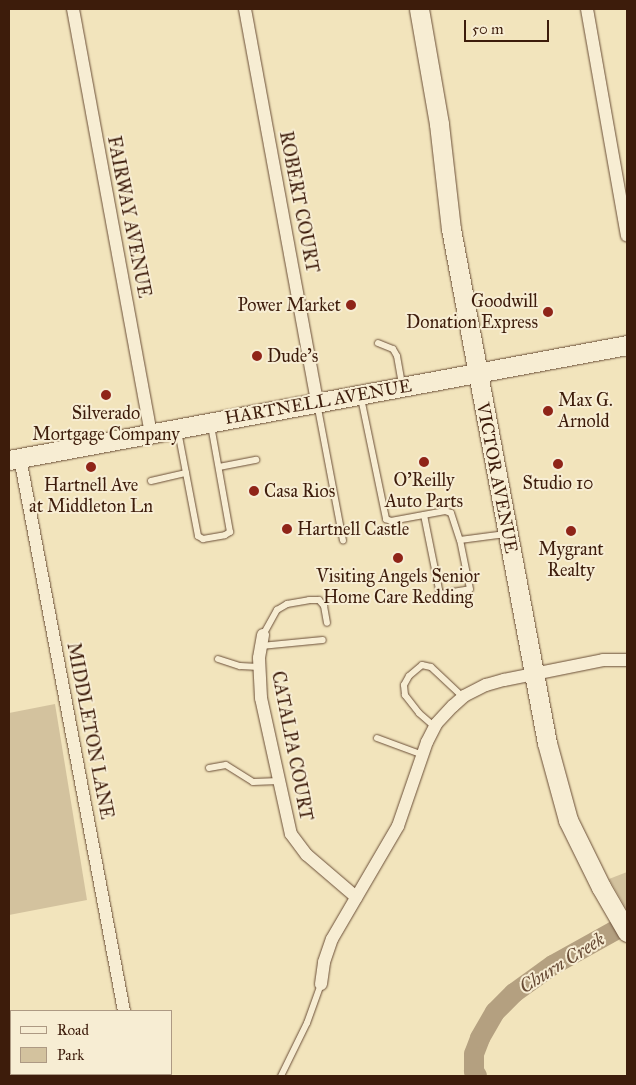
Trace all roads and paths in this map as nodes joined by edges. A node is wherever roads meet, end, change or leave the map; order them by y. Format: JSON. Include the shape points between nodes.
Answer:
{"nodes":[{"id":1,"x":73,"y":9,"type":"edge"},
{"id":2,"x":245,"y":9,"type":"edge"},
{"id":3,"x":418,"y":9,"type":"edge"},
{"id":4,"x":587,"y":9,"type":"edge"},
{"id":5,"x":627,"y":234,"type":"edge"},
{"id":6,"x":378,"y":343,"type":"dead end"},
{"id":7,"x":627,"y":345,"type":"edge"},
{"id":8,"x":477,"y":373,"type":"junction"},
{"id":9,"x":402,"y":386,"type":"junction"},
{"id":10,"x":360,"y":394,"type":"junction"},
{"id":11,"x":317,"y":402,"type":"junction"},
{"id":12,"x":210,"y":422,"type":"junction"},
{"id":13,"x":177,"y":428,"type":"junction"},
{"id":14,"x":151,"y":432,"type":"junction"},
{"id":15,"x":14,"y":459,"type":"edge"},
{"id":16,"x":256,"y":460,"type":"dead end"},
{"id":17,"x":219,"y":467,"type":"junction"},
{"id":18,"x":186,"y":473,"type":"junction"},
{"id":19,"x":151,"y":481,"type":"dead end"},
{"id":20,"x":424,"y":515,"type":"junction"},
{"id":21,"x":508,"y":534,"type":"junction"},
{"id":22,"x":460,"y":540,"type":"junction"},
{"id":23,"x":343,"y":541,"type":"dead end"},
{"id":24,"x":327,"y":623,"type":"dead end"},
{"id":25,"x":323,"y":640,"type":"dead end"},
{"id":26,"x":262,"y":641,"type":"junction"},
{"id":27,"x":218,"y":659,"type":"dead end"},
{"id":28,"x":627,"y":660,"type":"edge"},
{"id":29,"x":259,"y":667,"type":"junction"},
{"id":30,"x":535,"y":674,"type":"junction"},
{"id":31,"x":463,"y":697,"type":"junction"},
{"id":32,"x":435,"y":727,"type":"junction"},
{"id":33,"x":377,"y":738,"type":"dead end"},
{"id":34,"x":423,"y":755,"type":"junction"},
{"id":35,"x":209,"y":768,"type":"dead end"},
{"id":36,"x":279,"y":781,"type":"junction"},
{"id":37,"x":356,"y":897,"type":"junction"},
{"id":38,"x":627,"y":932,"type":"edge"},
{"id":39,"x":321,"y":984,"type":"joint"},
{"id":40,"x":124,"y":1010,"type":"edge"},
{"id":41,"x":281,"y":1076,"type":"edge"}],
"edges":[{"from":1,"to":14,"type":"street","name":"FAIRWAY AVENUE"},
{"from":2,"to":11,"type":"street","name":"ROBERT COURT"},
{"from":3,"to":8,"type":"main road","name":"VICTOR AVENUE","via":[[439,124],[451,229]]},
{"from":4,"to":5,"type":"street"},
{"from":6,"to":9,"type":"lane","via":[[393,349],[397,356]]},
{"from":7,"to":8,"type":"main road","name":"HARTNELL AVENUE"},
{"from":8,"to":9,"type":"main road","name":"HARTNELL AVENUE"},
{"from":8,"to":21,"type":"main road","name":"VICTOR AVENUE"},
{"from":9,"to":10,"type":"main road","name":"HARTNELL AVENUE"},
{"from":10,"to":11,"type":"main road","name":"HARTNELL AVENUE"},
{"from":10,"to":20,"type":"lane","via":[[386,519],[391,522]]},
{"from":11,"to":12,"type":"main road","name":"HARTNELL AVENUE"},
{"from":11,"to":23,"type":"lane"},
{"from":12,"to":13,"type":"main road","name":"HARTNELL AVENUE"},
{"from":12,"to":17,"type":"lane"},
{"from":13,"to":14,"type":"main road","name":"HARTNELL AVENUE"},
{"from":13,"to":18,"type":"lane"},
{"from":14,"to":15,"type":"main road","name":"HARTNELL AVENUE"},
{"from":15,"to":40,"type":"street","name":"MIDDLETON LANE"},
{"from":16,"to":17,"type":"lane"},
{"from":17,"to":18,"type":"lane","via":[[230,532],[204,539],[198,536]]},
{"from":18,"to":19,"type":"lane"},
{"from":20,"to":22,"type":"lane","via":[[451,513]]},
{"from":20,"to":22,"type":"lane","via":[[440,594],[470,589]]},
{"from":21,"to":22,"type":"lane"},
{"from":21,"to":30,"type":"main road","name":"VICTOR AVENUE"},
{"from":24,"to":26,"type":"lane","via":[[324,606],[319,600],[287,604],[277,610]]},
{"from":25,"to":26,"type":"lane"},
{"from":26,"to":29,"type":"street","name":"CATALPA COURT"},
{"from":27,"to":29,"type":"lane","via":[[240,666]]},
{"from":28,"to":30,"type":"street","via":[[603,660]]},
{"from":29,"to":36,"type":"street","name":"CATALPA COURT","via":[[261,698]]},
{"from":30,"to":31,"type":"street","via":[[486,685]]},
{"from":30,"to":38,"type":"main road","name":"VICTOR AVENUE","via":[[562,804],[575,836]]},
{"from":31,"to":32,"type":"street"},
{"from":31,"to":32,"type":"lane","via":[[431,667],[422,665],[409,676],[404,685],[405,695]]},
{"from":32,"to":34,"type":"street"},
{"from":33,"to":34,"type":"lane"},
{"from":34,"to":37,"type":"street","via":[[398,826]]},
{"from":35,"to":36,"type":"lane","via":[[226,765],[253,782]]},
{"from":36,"to":37,"type":"street","name":"CATALPA COURT","via":[[288,826],[295,840]]},
{"from":37,"to":39,"type":"street","via":[[332,939]]},
{"from":39,"to":41,"type":"lane","via":[[307,1023]]}]}
